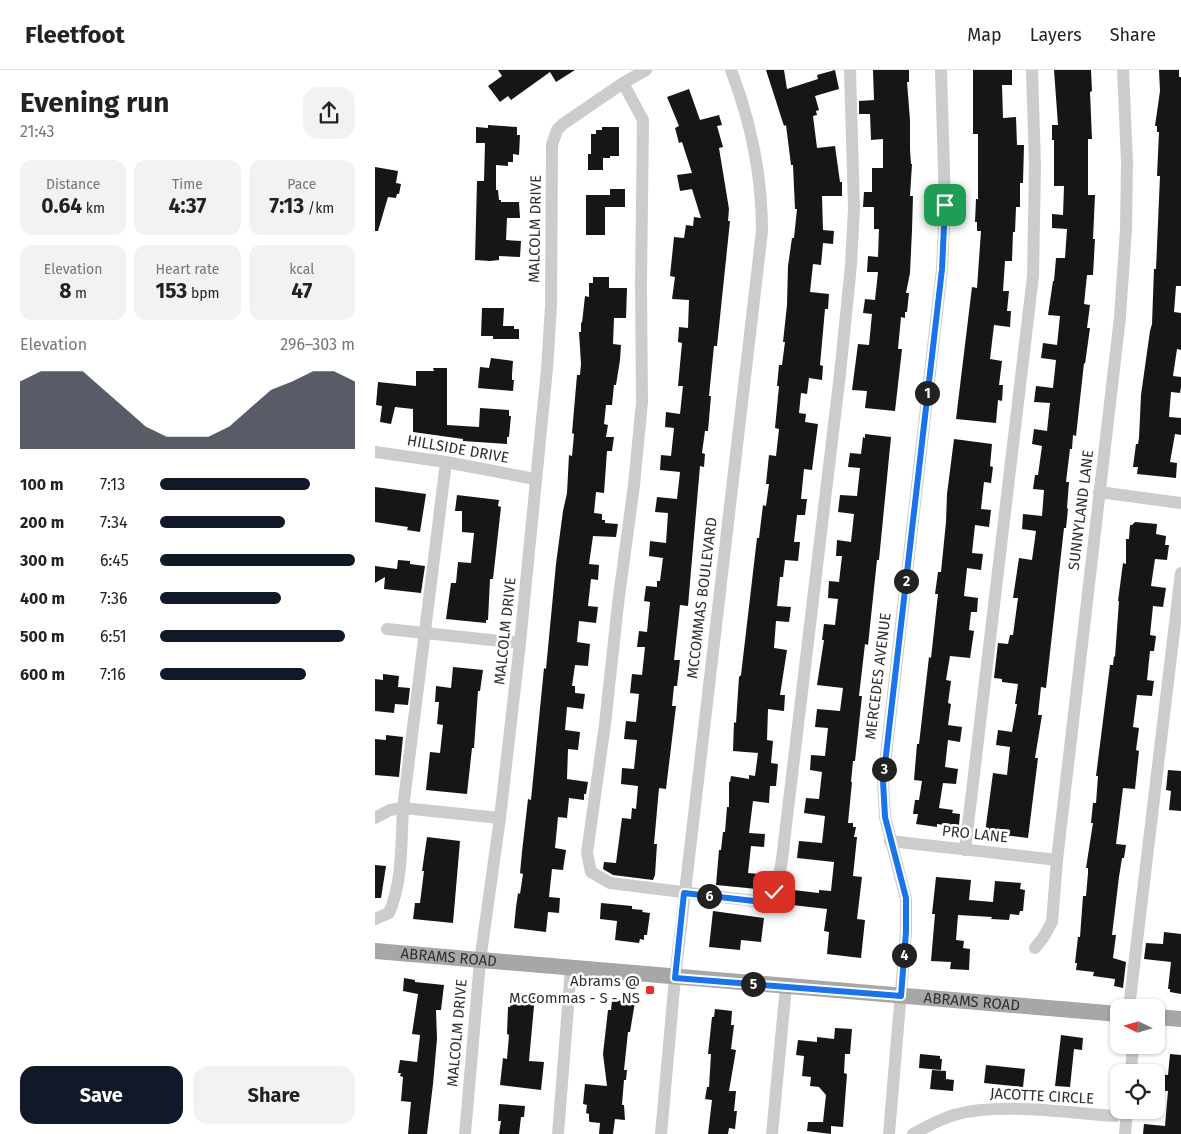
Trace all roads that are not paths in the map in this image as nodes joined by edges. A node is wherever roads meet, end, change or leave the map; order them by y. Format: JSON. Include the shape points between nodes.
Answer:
{"nodes":[{"id":1,"x":646,"y":70,"type":"edge"},
{"id":2,"x":731,"y":70,"type":"edge"},
{"id":3,"x":851,"y":70,"type":"edge"},
{"id":4,"x":941,"y":70,"type":"edge"},
{"id":5,"x":1032,"y":70,"type":"edge"},
{"id":6,"x":1123,"y":70,"type":"edge"},
{"id":7,"x":623,"y":83,"type":"junction"},
{"id":8,"x":375,"y":452,"type":"edge"},
{"id":9,"x":446,"y":462,"type":"junction"},
{"id":10,"x":535,"y":479,"type":"junction"},
{"id":11,"x":1099,"y":492,"type":"junction"},
{"id":12,"x":1181,"y":503,"type":"edge"},
{"id":13,"x":1181,"y":573,"type":"edge"},
{"id":14,"x":387,"y":629,"type":"dead end"},
{"id":15,"x":424,"y":633,"type":"junction"},
{"id":16,"x":521,"y":643,"type":"junction"},
{"id":17,"x":403,"y":808,"type":"junction"},
{"id":18,"x":375,"y":818,"type":"edge"},
{"id":19,"x":500,"y":818,"type":"junction"},
{"id":20,"x":890,"y":841,"type":"junction"},
{"id":21,"x":965,"y":850,"type":"junction"},
{"id":22,"x":1057,"y":860,"type":"junction"},
{"id":23,"x":684,"y":893,"type":"junction"},
{"id":24,"x":375,"y":919,"type":"edge"},
{"id":25,"x":1035,"y":948,"type":"dead end"},
{"id":26,"x":375,"y":951,"type":"edge"},
{"id":27,"x":480,"y":961,"type":"junction"},
{"id":28,"x":571,"y":968,"type":"junction"},
{"id":29,"x":675,"y":978,"type":"junction"},
{"id":30,"x":786,"y":986,"type":"junction"},
{"id":31,"x":901,"y":996,"type":"junction"},
{"id":32,"x":1130,"y":999,"type":"edge"},
{"id":33,"x":1110,"y":1013,"type":"edge"},
{"id":34,"x":1165,"y":1018,"type":"edge"},
{"id":35,"x":1181,"y":1019,"type":"edge"},
{"id":36,"x":1110,"y":1116,"type":"edge"},
{"id":37,"x":1126,"y":1119,"type":"edge"},
{"id":38,"x":465,"y":1134,"type":"edge"},
{"id":39,"x":558,"y":1134,"type":"edge"},
{"id":40,"x":661,"y":1134,"type":"edge"},
{"id":41,"x":772,"y":1134,"type":"edge"},
{"id":42,"x":889,"y":1134,"type":"edge"},
{"id":43,"x":913,"y":1134,"type":"edge"},
{"id":44,"x":1125,"y":1134,"type":"edge"}],
"edges":[{"from":1,"to":7,"type":"street"},
{"from":2,"to":23,"type":"street","name":"MCCOMMAS BOULEVARD","via":[[752,134],[760,183],[762,231]]},
{"from":3,"to":23,"type":"street","via":[[854,208],[851,266],[777,882],[767,899],[754,901]]},
{"from":4,"to":20,"type":"street","name":"MERCEDES AVENUE","via":[[943,244],[883,781]]},
{"from":5,"to":21,"type":"street","via":[[1035,165],[1033,276]]},
{"from":6,"to":11,"type":"street","name":"SUNNYLAND LANE","via":[[1126,229],[1120,317]]},
{"from":7,"to":10,"type":"street","name":"MALCOLM DRIVE","via":[[563,124],[557,130],[552,145],[551,306]]},
{"from":7,"to":23,"type":"street","via":[[643,120],[642,402],[587,852],[591,872],[610,884]]},
{"from":8,"to":9,"type":"street","name":"HILLSIDE DRIVE"},
{"from":9,"to":10,"type":"street","name":"HILLSIDE DRIVE"},
{"from":9,"to":15,"type":"street"},
{"from":10,"to":16,"type":"street","name":"MALCOLM DRIVE"},
{"from":11,"to":12,"type":"street"},
{"from":11,"to":22,"type":"street","name":"SUNNYLAND LANE"},
{"from":13,"to":32,"type":"street"},
{"from":14,"to":15,"type":"street"},
{"from":15,"to":16,"type":"street"},
{"from":15,"to":17,"type":"street"},
{"from":16,"to":19,"type":"street","name":"MALCOLM DRIVE"},
{"from":17,"to":18,"type":"street"},
{"from":17,"to":19,"type":"street"},
{"from":17,"to":24,"type":"street","via":[[395,898],[389,913]]},
{"from":19,"to":27,"type":"street","name":"MALCOLM DRIVE"},
{"from":20,"to":21,"type":"street","name":"PRO LANE"},
{"from":20,"to":31,"type":"street","name":"MERCEDES AVENUE","via":[[906,898]]},
{"from":21,"to":22,"type":"street","name":"PRO LANE"},
{"from":22,"to":25,"type":"street","name":"SUNNYLAND LANE","via":[[1052,922]]},
{"from":23,"to":29,"type":"street","name":"MCCOMMAS BOULEVARD"},
{"from":26,"to":27,"type":"main road","name":"ABRAMS ROAD"},
{"from":27,"to":28,"type":"main road","name":"ABRAMS ROAD"},
{"from":27,"to":38,"type":"street","name":"MALCOLM DRIVE"},
{"from":28,"to":29,"type":"main road","name":"ABRAMS ROAD"},
{"from":28,"to":39,"type":"street"},
{"from":29,"to":30,"type":"main road","name":"ABRAMS ROAD"},
{"from":29,"to":40,"type":"street","name":"MCCOMMAS BOULEVARD"},
{"from":30,"to":31,"type":"main road","name":"ABRAMS ROAD"},
{"from":30,"to":41,"type":"street"},
{"from":31,"to":33,"type":"main road","name":"ABRAMS ROAD"},
{"from":31,"to":42,"type":"street","name":"MERCEDES AVENUE"},
{"from":34,"to":35,"type":"main road"},
{"from":36,"to":43,"type":"street","name":"JACOTTE CIRCLE","via":[[1019,1109],[978,1110],[954,1115]]},
{"from":37,"to":44,"type":"street"}]}
